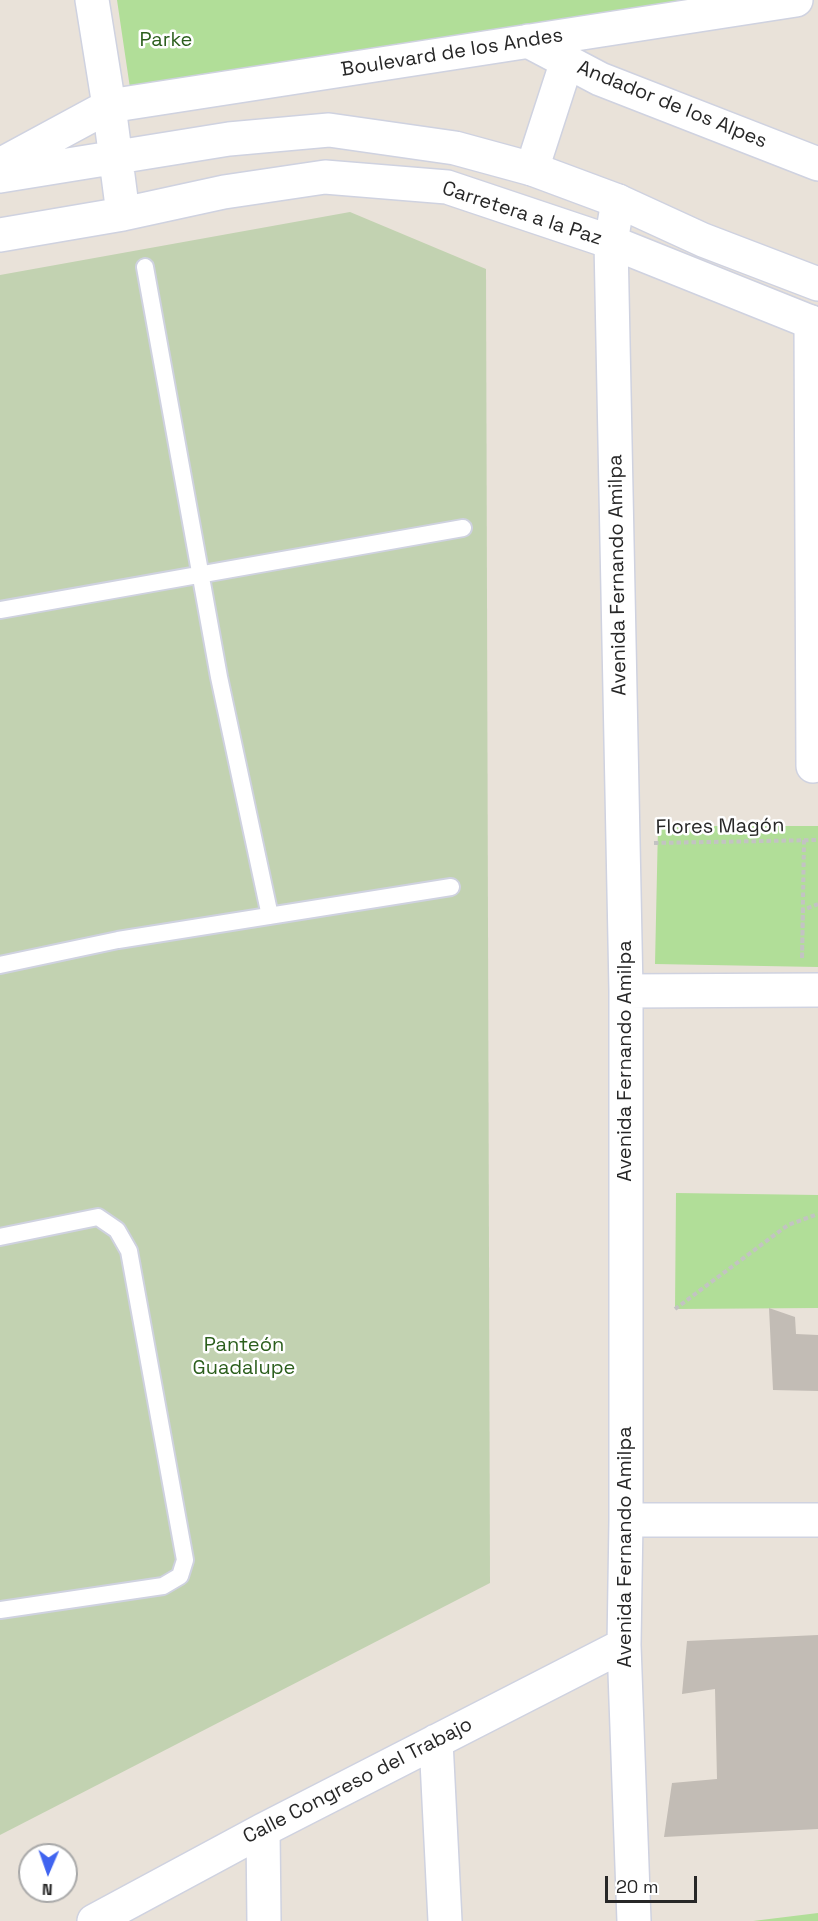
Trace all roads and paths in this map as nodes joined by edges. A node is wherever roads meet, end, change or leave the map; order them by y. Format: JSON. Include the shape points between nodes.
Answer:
{"nodes":[{"id":1,"x":92,"y":0,"type":"edge"},
{"id":2,"x":791,"y":0,"type":"edge"},
{"id":3,"x":654,"y":11,"type":"edge"},
{"id":4,"x":528,"y":41,"type":"junction"},
{"id":5,"x":567,"y":61,"type":"junction"},
{"id":6,"x":109,"y":106,"type":"junction"},
{"id":7,"x":115,"y":157,"type":"junction"},
{"id":8,"x":818,"y":164,"type":"edge"},
{"id":9,"x":0,"y":165,"type":"edge"},
{"id":10,"x":532,"y":169,"type":"junction"},
{"id":11,"x":0,"y":176,"type":"edge"},
{"id":12,"x":618,"y":201,"type":"junction"},
{"id":13,"x":123,"y":214,"type":"junction"},
{"id":14,"x":0,"y":234,"type":"edge"},
{"id":15,"x":612,"y":242,"type":"junction"},
{"id":16,"x":145,"y":267,"type":"dead end"},
{"id":17,"x":818,"y":285,"type":"edge"},
{"id":18,"x":814,"y":324,"type":"edge"},
{"id":19,"x":463,"y":528,"type":"dead end"},
{"id":20,"x":202,"y":575,"type":"junction"},
{"id":21,"x":0,"y":610,"type":"edge"},
{"id":22,"x":813,"y":766,"type":"dead end"},
{"id":23,"x":804,"y":840,"type":"junction"},
{"id":24,"x":818,"y":840,"type":"edge"},
{"id":25,"x":623,"y":843,"type":"junction"},
{"id":26,"x":451,"y":888,"type":"dead end"},
{"id":27,"x":818,"y":904,"type":"edge"},
{"id":28,"x":270,"y":916,"type":"junction"},
{"id":29,"x":0,"y":965,"type":"edge"},
{"id":30,"x":818,"y":990,"type":"edge"},
{"id":31,"x":626,"y":991,"type":"junction"},
{"id":32,"x":818,"y":1214,"type":"edge"},
{"id":33,"x":0,"y":1237,"type":"edge"},
{"id":34,"x":675,"y":1309,"type":"dead end"},
{"id":35,"x":626,"y":1520,"type":"junction"},
{"id":36,"x":818,"y":1520,"type":"edge"},
{"id":37,"x":0,"y":1610,"type":"edge"},
{"id":38,"x":624,"y":1645,"type":"junction"},
{"id":39,"x":436,"y":1741,"type":"junction"},
{"id":40,"x":263,"y":1830,"type":"junction"},
{"id":41,"x":94,"y":1921,"type":"edge"},
{"id":42,"x":264,"y":1921,"type":"edge"},
{"id":43,"x":446,"y":1921,"type":"edge"},
{"id":44,"x":634,"y":1921,"type":"edge"}],
"edges":[{"from":1,"to":6,"type":"street"},
{"from":2,"to":3,"type":"street","name":"Boulevard de los Andes"},
{"from":3,"to":4,"type":"street","name":"Boulevard de los Andes"},
{"from":4,"to":5,"type":"street","name":"Andador de los Alpes"},
{"from":4,"to":6,"type":"street","name":"Boulevard de los Andes"},
{"from":5,"to":8,"type":"street","name":"Andador de los Alpes","via":[[600,79]]},
{"from":5,"to":10,"type":"street"},
{"from":6,"to":7,"type":"street"},
{"from":6,"to":9,"type":"street","name":"Boulevard de los Andes"},
{"from":7,"to":10,"type":"street","via":[[229,139],[329,130],[455,148]]},
{"from":7,"to":11,"type":"street"},
{"from":7,"to":13,"type":"street"},
{"from":10,"to":12,"type":"street"},
{"from":12,"to":15,"type":"street","name":"Avenida Fernando Amilpa"},
{"from":12,"to":17,"type":"street","via":[[703,240]]},
{"from":13,"to":14,"type":"street","name":"Carretera a la Paz"},
{"from":13,"to":15,"type":"street","name":"Carretera a la Paz","via":[[225,192],[325,177],[447,187]]},
{"from":15,"to":18,"type":"street","name":"Carretera a la Paz"},
{"from":15,"to":25,"type":"street","name":"Avenida Fernando Amilpa"},
{"from":16,"to":20,"type":"lane"},
{"from":18,"to":22,"type":"street"},
{"from":19,"to":20,"type":"lane"},
{"from":20,"to":21,"type":"lane"},
{"from":20,"to":28,"type":"lane","via":[[219,677]]},
{"from":23,"to":24,"type":"path","name":"Flores Magón"},
{"from":23,"to":25,"type":"path","name":"Flores Magón"},
{"from":23,"to":27,"type":"path","via":[[802,959],[803,910]]},
{"from":25,"to":31,"type":"street","name":"Avenida Fernando Amilpa"},
{"from":26,"to":28,"type":"lane"},
{"from":28,"to":29,"type":"lane","via":[[118,940]]},
{"from":30,"to":31,"type":"street"},
{"from":31,"to":35,"type":"street","name":"Avenida Fernando Amilpa"},
{"from":32,"to":34,"type":"path","via":[[788,1225]]},
{"from":33,"to":37,"type":"lane","via":[[98,1217],[117,1230],[129,1251],[185,1560],[180,1576],[163,1586]]},
{"from":35,"to":36,"type":"street"},
{"from":35,"to":38,"type":"street","name":"Avenida Fernando Amilpa"},
{"from":38,"to":39,"type":"street","name":"Calle Congreso del Trabajo"},
{"from":38,"to":44,"type":"street","name":"Avenida Fernando Amilpa"},
{"from":39,"to":40,"type":"street","name":"Calle Congreso del Trabajo"},
{"from":39,"to":43,"type":"street"},
{"from":40,"to":41,"type":"street","name":"Calle Congreso del Trabajo"},
{"from":40,"to":42,"type":"street"}]}
